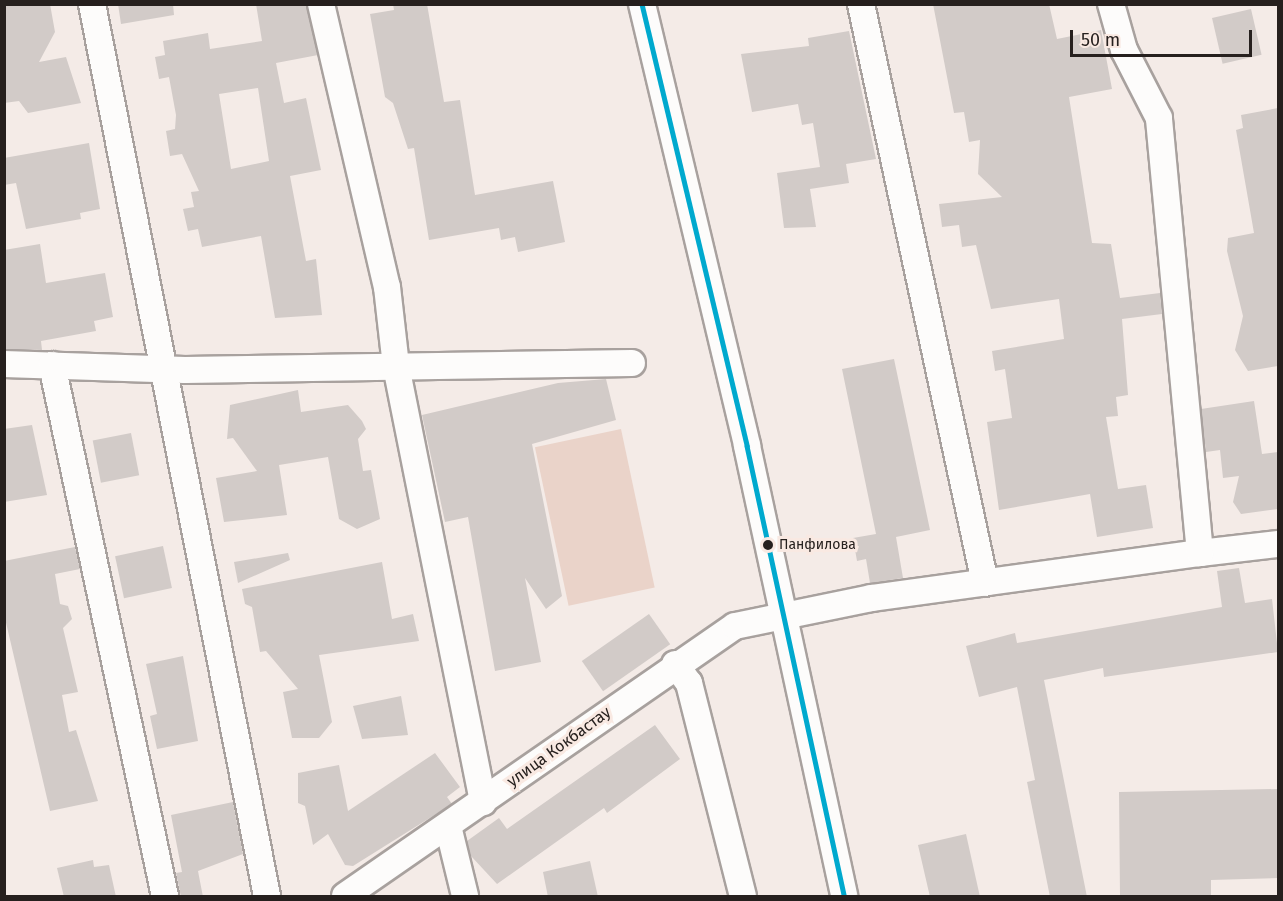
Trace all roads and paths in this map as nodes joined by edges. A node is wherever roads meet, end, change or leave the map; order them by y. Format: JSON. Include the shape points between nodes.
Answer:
{"nodes":[{"id":1,"x":92,"y":4,"type":"edge"},
{"id":2,"x":321,"y":4,"type":"edge"},
{"id":3,"x":642,"y":4,"type":"edge"},
{"id":4,"x":861,"y":4,"type":"edge"},
{"id":5,"x":1111,"y":4,"type":"edge"},
{"id":6,"x":632,"y":363,"type":"dead end"},
{"id":7,"x":4,"y":364,"type":"edge"},
{"id":8,"x":52,"y":365,"type":"junction"},
{"id":9,"x":396,"y":366,"type":"junction"},
{"id":10,"x":164,"y":370,"type":"junction"},
{"id":11,"x":1278,"y":544,"type":"edge"},
{"id":12,"x":1200,"y":553,"type":"junction"},
{"id":13,"x":985,"y":583,"type":"junction"},
{"id":14,"x":781,"y":613,"type":"junction"},
{"id":15,"x":675,"y":664,"type":"junction"},
{"id":16,"x":483,"y":802,"type":"junction"},
{"id":17,"x":448,"y":826,"type":"junction"},
{"id":18,"x":165,"y":897,"type":"edge"},
{"id":19,"x":267,"y":897,"type":"edge"},
{"id":20,"x":345,"y":897,"type":"edge"},
{"id":21,"x":465,"y":897,"type":"edge"},
{"id":22,"x":743,"y":897,"type":"edge"},
{"id":23,"x":844,"y":897,"type":"edge"}],
"edges":[{"from":1,"to":10,"type":"street"},
{"from":2,"to":9,"type":"street","via":[[387,287]]},
{"from":3,"to":14,"type":"street"},
{"from":4,"to":13,"type":"street"},
{"from":5,"to":12,"type":"street","via":[[1124,50],[1159,118]]},
{"from":6,"to":9,"type":"street"},
{"from":7,"to":8,"type":"street"},
{"from":8,"to":10,"type":"street"},
{"from":8,"to":18,"type":"street"},
{"from":9,"to":10,"type":"street"},
{"from":9,"to":16,"type":"street"},
{"from":10,"to":19,"type":"street"},
{"from":11,"to":12,"type":"street","name":"улица Кокбастау"},
{"from":12,"to":13,"type":"street","name":"улица Кокбастау"},
{"from":13,"to":14,"type":"street","name":"улица Кокбастау"},
{"from":14,"to":15,"type":"street","name":"улица Кокбастау","via":[[735,626]]},
{"from":14,"to":23,"type":"street"},
{"from":15,"to":16,"type":"street","name":"улица Кокбастау"},
{"from":15,"to":22,"type":"street","via":[[689,683]]},
{"from":16,"to":17,"type":"street","name":"улица Кокбастау"},
{"from":17,"to":20,"type":"street","name":"улица Кокбастау"},
{"from":17,"to":21,"type":"street"}]}
